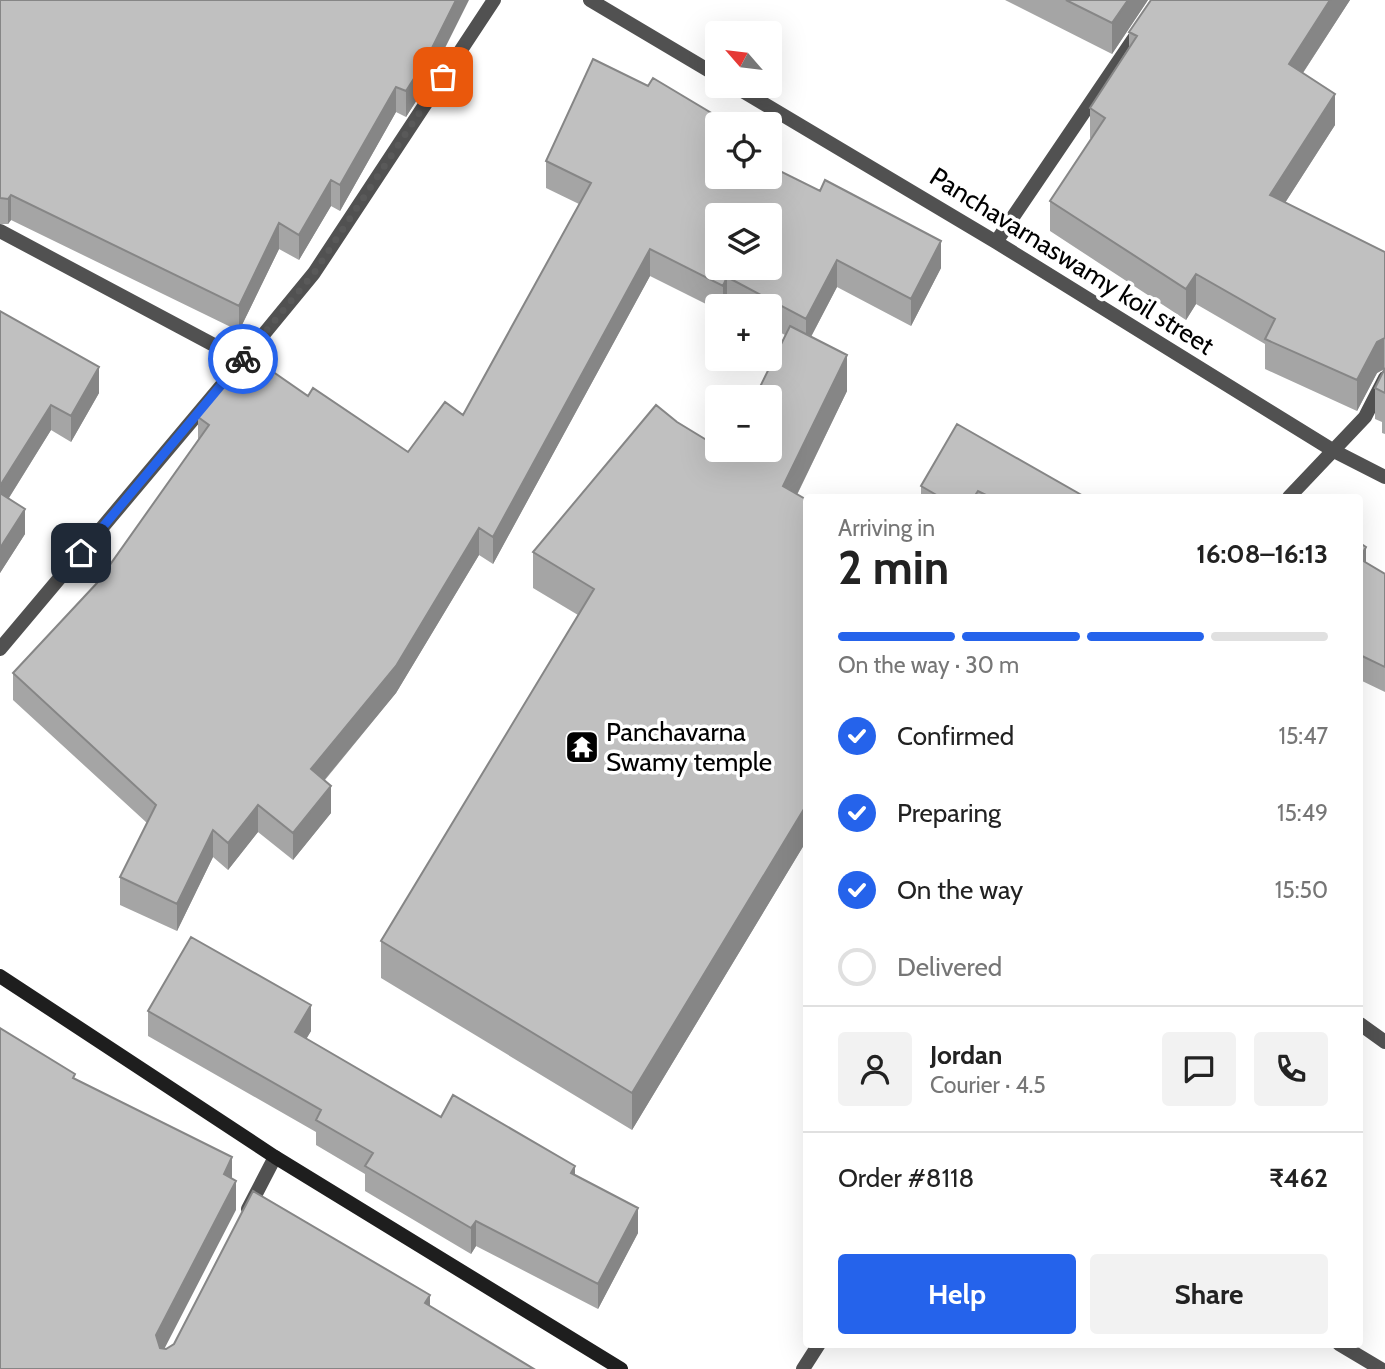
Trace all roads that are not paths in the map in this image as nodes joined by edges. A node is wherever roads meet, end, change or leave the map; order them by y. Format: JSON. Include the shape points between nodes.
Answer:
{"nodes":[{"id":1,"x":494,"y":0,"type":"edge"},
{"id":2,"x":590,"y":0,"type":"edge"},
{"id":3,"x":1160,"y":0,"type":"edge"},
{"id":4,"x":705,"y":68,"type":"edge"},
{"id":5,"x":754,"y":98,"type":"edge"},
{"id":6,"x":0,"y":231,"type":"edge"},
{"id":7,"x":996,"y":242,"type":"junction"},
{"id":8,"x":242,"y":360,"type":"junction"},
{"id":9,"x":1385,"y":378,"type":"edge"},
{"id":10,"x":1334,"y":451,"type":"junction"},
{"id":11,"x":1385,"y":477,"type":"edge"},
{"id":12,"x":1292,"y":494,"type":"edge"},
{"id":13,"x":0,"y":649,"type":"edge"},
{"id":14,"x":0,"y":976,"type":"edge"},
{"id":15,"x":1363,"y":1026,"type":"edge"},
{"id":16,"x":1385,"y":1042,"type":"edge"},
{"id":17,"x":275,"y":1157,"type":"junction"},
{"id":18,"x":238,"y":1228,"type":"edge"},
{"id":19,"x":816,"y":1348,"type":"edge"},
{"id":20,"x":1346,"y":1348,"type":"edge"},
{"id":21,"x":621,"y":1369,"type":"edge"},
{"id":22,"x":803,"y":1369,"type":"edge"},
{"id":23,"x":1381,"y":1369,"type":"edge"}],
"edges":[{"from":1,"to":8,"type":"street","via":[[314,273]]},
{"from":2,"to":4,"type":"street"},
{"from":3,"to":7,"type":"street"},
{"from":5,"to":7,"type":"street","name":"Panchavarnaswamy koil street"},
{"from":6,"to":8,"type":"street"},
{"from":7,"to":10,"type":"street","name":"Panchavarnaswamy koil street"},
{"from":8,"to":13,"type":"street"},
{"from":9,"to":10,"type":"street","via":[[1365,417]]},
{"from":10,"to":11,"type":"street","name":"Panchavarnaswamy koil street"},
{"from":10,"to":12,"type":"street"},
{"from":14,"to":17,"type":"main road"},
{"from":15,"to":16,"type":"street"},
{"from":17,"to":18,"type":"street"},
{"from":17,"to":21,"type":"main road"},
{"from":19,"to":22,"type":"street"},
{"from":20,"to":23,"type":"street"}]}
